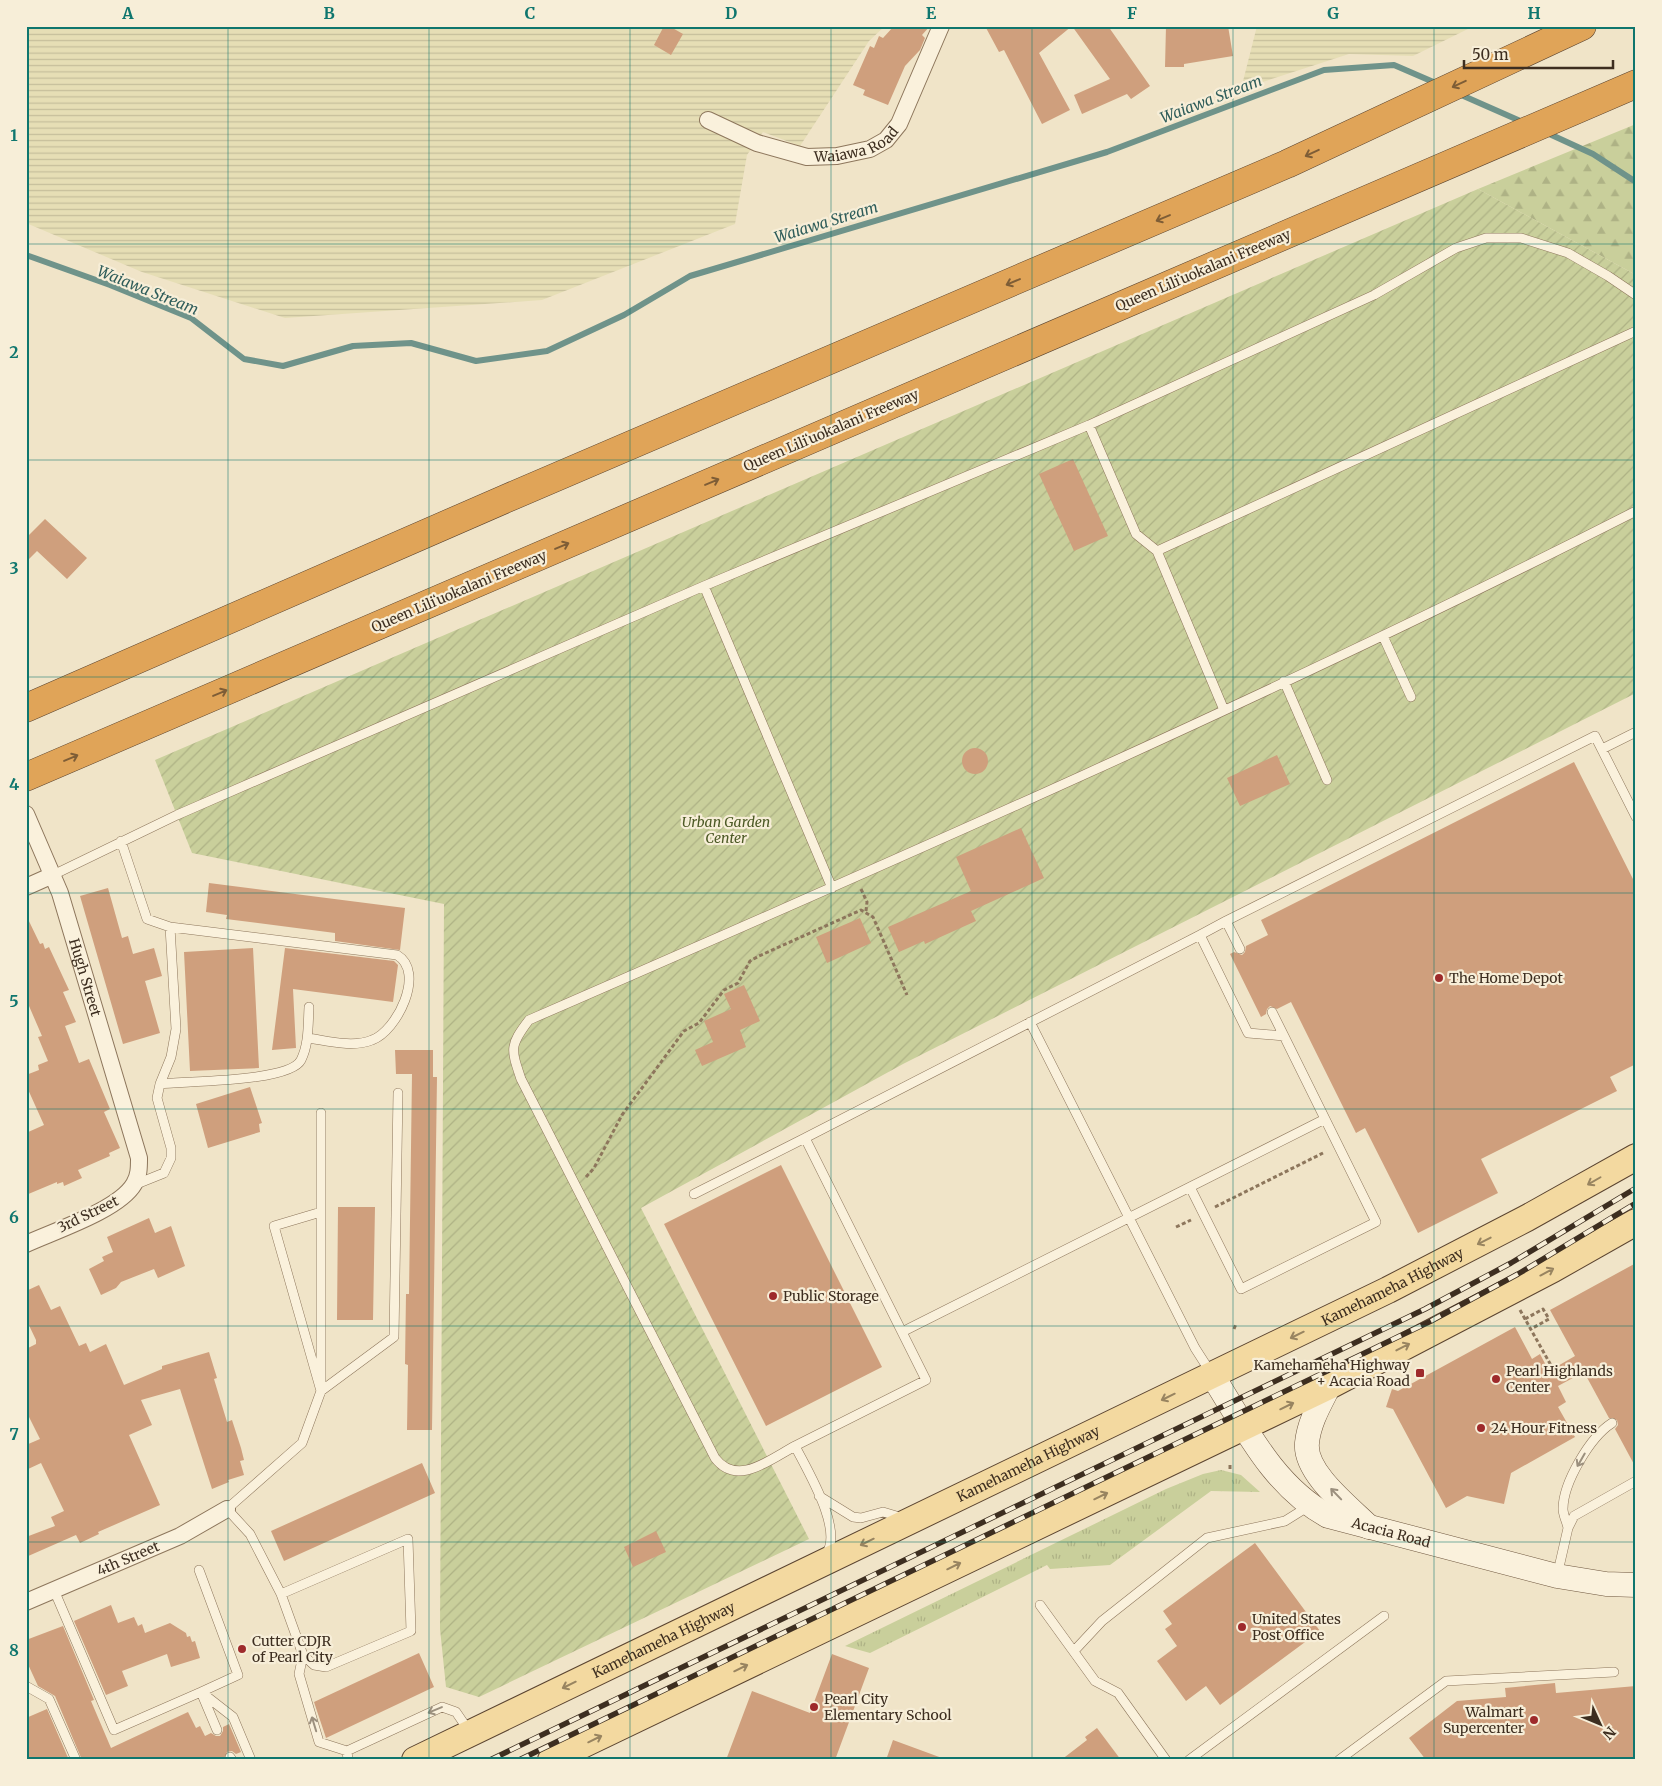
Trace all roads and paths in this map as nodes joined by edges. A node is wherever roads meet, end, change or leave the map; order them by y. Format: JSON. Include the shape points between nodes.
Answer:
{"nodes":[{"id":1,"x":941,"y":26,"type":"edge"},
{"id":2,"x":1582,"y":26,"type":"edge"},
{"id":3,"x":1636,"y":84,"type":"edge"},
{"id":4,"x":708,"y":120,"type":"dead end"},
{"id":5,"x":1636,"y":295,"type":"edge"},
{"id":6,"x":1636,"y":332,"type":"edge"},
{"id":7,"x":1089,"y":425,"type":"junction"},
{"id":8,"x":1636,"y":511,"type":"edge"},
{"id":9,"x":1157,"y":551,"type":"junction"},
{"id":10,"x":704,"y":586,"type":"junction"},
{"id":11,"x":1382,"y":636,"type":"junction"},
{"id":12,"x":1284,"y":682,"type":"junction"},
{"id":13,"x":1411,"y":697,"type":"dead end"},
{"id":14,"x":26,"y":708,"type":"edge"},
{"id":15,"x":1224,"y":710,"type":"junction"},
{"id":16,"x":1636,"y":732,"type":"edge"},
{"id":17,"x":1602,"y":749,"type":"junction"},
{"id":18,"x":26,"y":777,"type":"edge"},
{"id":19,"x":1327,"y":780,"type":"dead end"},
{"id":20,"x":26,"y":814,"type":"edge"},
{"id":21,"x":1636,"y":817,"type":"edge"},
{"id":22,"x":121,"y":841,"type":"junction"},
{"id":23,"x":53,"y":875,"type":"junction"},
{"id":24,"x":26,"y":887,"type":"edge"},
{"id":25,"x":832,"y":888,"type":"junction"},
{"id":26,"x":862,"y":890,"type":"dead end"},
{"id":27,"x":866,"y":911,"type":"junction"},
{"id":28,"x":1226,"y":921,"type":"junction"},
{"id":29,"x":170,"y":927,"type":"junction"},
{"id":30,"x":1200,"y":935,"type":"junction"},
{"id":31,"x":1240,"y":949,"type":"dead end"},
{"id":32,"x":907,"y":996,"type":"dead end"},
{"id":33,"x":309,"y":1008,"type":"dead end"},
{"id":34,"x":1272,"y":1012,"type":"dead end"},
{"id":35,"x":1030,"y":1022,"type":"junction"},
{"id":36,"x":1284,"y":1036,"type":"junction"},
{"id":37,"x":308,"y":1038,"type":"junction"},
{"id":38,"x":160,"y":1084,"type":"junction"},
{"id":39,"x":398,"y":1093,"type":"dead end"},
{"id":40,"x":321,"y":1113,"type":"dead end"},
{"id":41,"x":1325,"y":1119,"type":"junction"},
{"id":42,"x":805,"y":1138,"type":"junction"},
{"id":43,"x":1323,"y":1152,"type":"dead end"},
{"id":44,"x":1636,"y":1156,"type":"edge"},
{"id":45,"x":573,"y":1182,"type":"junction"},
{"id":46,"x":134,"y":1185,"type":"junction"},
{"id":47,"x":1190,"y":1187,"type":"junction"},
{"id":48,"x":694,"y":1194,"type":"dead end"},
{"id":49,"x":1212,"y":1209,"type":"dead end"},
{"id":50,"x":321,"y":1212,"type":"junction"},
{"id":51,"x":1130,"y":1216,"type":"junction"},
{"id":52,"x":1194,"y":1218,"type":"dead end"},
{"id":53,"x":1636,"y":1222,"type":"edge"},
{"id":54,"x":1176,"y":1227,"type":"dead end"},
{"id":55,"x":26,"y":1244,"type":"edge"},
{"id":56,"x":1520,"y":1310,"type":"dead end"},
{"id":57,"x":1525,"y":1319,"type":"junction"},
{"id":58,"x":1236,"y":1324,"type":"dead end"},
{"id":59,"x":1234,"y":1329,"type":"dead end"},
{"id":60,"x":1531,"y":1329,"type":"junction"},
{"id":61,"x":902,"y":1332,"type":"junction"},
{"id":62,"x":1553,"y":1369,"type":"dead end"},
{"id":63,"x":1212,"y":1376,"type":"junction"},
{"id":64,"x":1329,"y":1386,"type":"junction"},
{"id":65,"x":322,"y":1391,"type":"junction"},
{"id":66,"x":1612,"y":1423,"type":"dead end"},
{"id":67,"x":1245,"y":1426,"type":"junction"},
{"id":68,"x":794,"y":1446,"type":"junction"},
{"id":69,"x":1636,"y":1481,"type":"edge"},
{"id":70,"x":819,"y":1496,"type":"junction"},
{"id":71,"x":1309,"y":1506,"type":"junction"},
{"id":72,"x":227,"y":1509,"type":"junction"},
{"id":73,"x":911,"y":1520,"type":"junction"},
{"id":74,"x":1568,"y":1528,"type":"junction"},
{"id":75,"x":1370,"y":1529,"type":"junction"},
{"id":76,"x":817,"y":1566,"type":"junction"},
{"id":77,"x":199,"y":1570,"type":"dead end"},
{"id":78,"x":1557,"y":1576,"type":"junction"},
{"id":79,"x":1636,"y":1585,"type":"edge"},
{"id":80,"x":54,"y":1590,"type":"junction"},
{"id":81,"x":280,"y":1594,"type":"junction"},
{"id":82,"x":26,"y":1602,"type":"edge"},
{"id":83,"x":1040,"y":1605,"type":"dead end"},
{"id":84,"x":1384,"y":1616,"type":"dead end"},
{"id":85,"x":1074,"y":1651,"type":"junction"},
{"id":86,"x":303,"y":1655,"type":"junction"},
{"id":87,"x":1614,"y":1672,"type":"dead end"},
{"id":88,"x":26,"y":1686,"type":"edge"},
{"id":89,"x":201,"y":1692,"type":"junction"},
{"id":90,"x":217,"y":1730,"type":"dead end"},
{"id":91,"x":470,"y":1733,"type":"junction"},
{"id":92,"x":348,"y":1756,"type":"edge"},
{"id":93,"x":76,"y":1760,"type":"edge"},
{"id":94,"x":251,"y":1760,"type":"edge"},
{"id":95,"x":415,"y":1760,"type":"edge"},
{"id":96,"x":551,"y":1760,"type":"edge"},
{"id":97,"x":1166,"y":1760,"type":"edge"},
{"id":98,"x":1189,"y":1760,"type":"edge"},
{"id":99,"x":1339,"y":1760,"type":"edge"}],
"edges":[{"from":1,"to":4,"type":"street","name":"Waiawa Road","via":[[899,124],[886,140],[870,149],[837,156],[807,156],[757,143]]},
{"from":2,"to":14,"type":"highway","one_way":true,"via":[[1287,164]]},
{"from":18,"to":3,"type":"highway","name":"Queen Liliʻuokalani Freeway","one_way":true},
{"from":5,"to":7,"type":"lane","via":[[1568,253],[1521,238],[1486,238],[1456,248],[1374,295]]},
{"from":6,"to":9,"type":"lane"},
{"from":7,"to":9,"type":"lane","via":[[1136,534]]},
{"from":7,"to":10,"type":"lane"},
{"from":8,"to":11,"type":"lane"},
{"from":9,"to":15,"type":"lane"},
{"from":10,"to":22,"type":"lane"},
{"from":10,"to":25,"type":"lane"},
{"from":11,"to":12,"type":"lane"},
{"from":11,"to":13,"type":"lane"},
{"from":12,"to":15,"type":"lane"},
{"from":12,"to":19,"type":"lane"},
{"from":15,"to":25,"type":"lane"},
{"from":16,"to":17,"type":"lane"},
{"from":17,"to":21,"type":"lane"},
{"from":17,"to":28,"type":"lane","via":[[1595,736]]},
{"from":20,"to":23,"type":"street","name":"Hugh Street"},
{"from":22,"to":23,"type":"lane"},
{"from":22,"to":29,"type":"lane","via":[[147,919]]},
{"from":23,"to":24,"type":"street"},
{"from":23,"to":46,"type":"street","name":"Hugh Street","via":[[136,1144],[139,1168]]},
{"from":25,"to":45,"type":"lane","via":[[529,1020],[515,1038],[513,1054],[521,1079]]},
{"from":26,"to":27,"type":"path","via":[[867,902]]},
{"from":27,"to":32,"type":"path","via":[[873,917]]},
{"from":27,"to":45,"type":"path","via":[[861,910],[750,961],[738,984],[724,990],[699,1023],[684,1031],[622,1116],[594,1168],[586,1177]]},
{"from":28,"to":30,"type":"lane"},
{"from":28,"to":31,"type":"lane"},
{"from":29,"to":37,"type":"lane","via":[[397,955],[404,959],[409,973],[405,1002],[385,1031],[374,1040],[359,1044]]},
{"from":29,"to":38,"type":"lane","via":[[176,1029],[171,1057]]},
{"from":30,"to":35,"type":"lane"},
{"from":30,"to":36,"type":"lane","via":[[1248,1033]]},
{"from":33,"to":37,"type":"lane"},
{"from":34,"to":36,"type":"lane"},
{"from":35,"to":42,"type":"lane"},
{"from":35,"to":51,"type":"lane"},
{"from":36,"to":41,"type":"lane"},
{"from":37,"to":38,"type":"lane","via":[[301,1062],[290,1071],[271,1076]]},
{"from":38,"to":46,"type":"lane","via":[[157,1098],[171,1158],[164,1172]]},
{"from":39,"to":65,"type":"lane","via":[[394,1337]]},
{"from":40,"to":50,"type":"lane"},
{"from":41,"to":47,"type":"lane"},
{"from":41,"to":47,"type":"lane","via":[[1376,1222],[1241,1289]]},
{"from":42,"to":48,"type":"lane"},
{"from":42,"to":61,"type":"lane"},
{"from":43,"to":49,"type":"path"},
{"from":44,"to":63,"type":"main road","name":"Kamehameha Highway","one_way":true,"via":[[1519,1223]]},
{"from":45,"to":68,"type":"lane","via":[[722,1467],[734,1472],[749,1470]]},
{"from":46,"to":55,"type":"street","name":"3rd Street","via":[[107,1208]]},
{"from":47,"to":51,"type":"lane"},
{"from":50,"to":65,"type":"lane"},
{"from":50,"to":65,"type":"lane","via":[[274,1226]]},
{"from":51,"to":61,"type":"lane"},
{"from":51,"to":63,"type":"lane"},
{"from":52,"to":54,"type":"path"},
{"from":64,"to":53,"type":"main road","one_way":true},
{"from":56,"to":57,"type":"path"},
{"from":57,"to":60,"type":"path"},
{"from":57,"to":60,"type":"path","via":[[1543,1310],[1549,1319]]},
{"from":58,"to":59,"type":"path"},
{"from":60,"to":62,"type":"path"},
{"from":61,"to":68,"type":"lane","via":[[926,1380]]},
{"from":63,"to":67,"type":"main road","name":"Acacia Road"},
{"from":63,"to":73,"type":"main road","name":"Kamehameha Highway","one_way":true},
{"from":67,"to":64,"type":"main road","one_way":true},
{"from":75,"to":64,"type":"main road","one_way":true,"via":[[1317,1474],[1308,1460],[1307,1445],[1313,1419]]},
{"from":65,"to":72,"type":"lane","via":[[302,1443]]},
{"from":66,"to":74,"type":"lane","one_way":true,"via":[[1602,1429],[1573,1472],[1563,1509]]},
{"from":67,"to":71,"type":"main road","name":"Acacia Road","via":[[1277,1474]]},
{"from":96,"to":67,"type":"main road","one_way":true},
{"from":68,"to":70,"type":"lane"},
{"from":69,"to":74,"type":"lane","via":[[1574,1516]]},
{"from":70,"to":73,"type":"lane","via":[[854,1518],[883,1512]]},
{"from":70,"to":76,"type":"lane","via":[[831,1531],[831,1547]]},
{"from":71,"to":75,"type":"main road","name":"Acacia Road","via":[[1328,1516]]},
{"from":71,"to":85,"type":"lane","via":[[1284,1521],[1207,1538],[1102,1621]]},
{"from":72,"to":80,"type":"street","name":"4th Street","via":[[180,1536]]},
{"from":72,"to":81,"type":"lane","via":[[250,1534]]},
{"from":73,"to":76,"type":"main road","name":"Kamehameha Highway","one_way":true},
{"from":74,"to":78,"type":"lane"},
{"from":75,"to":78,"type":"main road","name":"Acacia Road"},
{"from":76,"to":91,"type":"main road","name":"Kamehameha Highway","one_way":true},
{"from":77,"to":89,"type":"lane","via":[[238,1675]]},
{"from":78,"to":79,"type":"main road","name":"Acacia Road"},
{"from":80,"to":82,"type":"street","name":"4th Street"},
{"from":80,"to":89,"type":"lane","via":[[114,1730]]},
{"from":81,"to":86,"type":"lane"},
{"from":81,"to":86,"type":"lane","via":[[408,1539],[411,1631],[326,1668],[314,1665]]},
{"from":83,"to":85,"type":"lane"},
{"from":84,"to":98,"type":"lane"},
{"from":85,"to":97,"type":"lane","via":[[1095,1681],[1118,1693]]},
{"from":92,"to":86,"type":"lane","one_way":true,"via":[[319,1742],[299,1674]]},
{"from":87,"to":99,"type":"lane","via":[[1446,1682]]},
{"from":88,"to":93,"type":"lane","via":[[49,1699]]},
{"from":89,"to":90,"type":"lane"},
{"from":89,"to":94,"type":"lane","via":[[233,1717]]},
{"from":91,"to":92,"type":"lane","one_way":true,"via":[[456,1712],[442,1707]]},
{"from":91,"to":95,"type":"main road","name":"Kamehameha Highway"}]}
